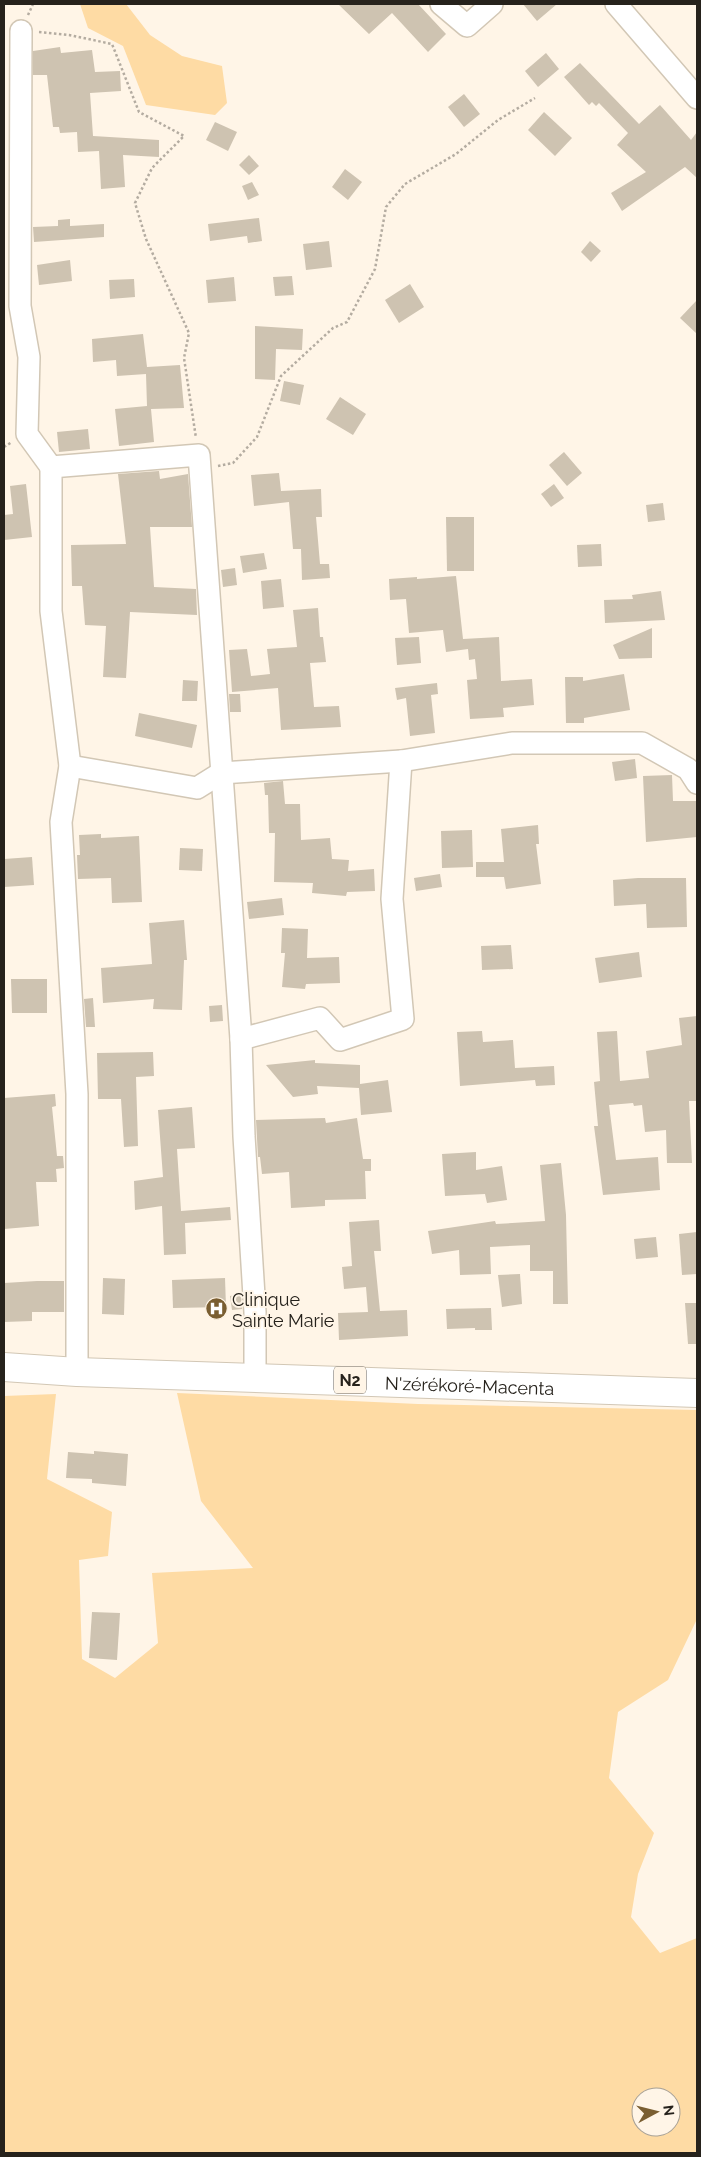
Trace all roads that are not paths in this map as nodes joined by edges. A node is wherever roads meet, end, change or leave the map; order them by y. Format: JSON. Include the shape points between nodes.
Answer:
{"nodes":[{"id":1,"x":442,"y":4,"type":"edge"},
{"id":2,"x":492,"y":4,"type":"edge"},
{"id":3,"x":616,"y":4,"type":"edge"},
{"id":4,"x":21,"y":31,"type":"road end"},
{"id":5,"x":697,"y":98,"type":"edge"},
{"id":6,"x":51,"y":467,"type":"junction"},
{"id":7,"x":401,"y":761,"type":"junction"},
{"id":8,"x":70,"y":766,"type":"junction"},
{"id":9,"x":221,"y":773,"type":"junction"},
{"id":10,"x":697,"y":783,"type":"edge"},
{"id":11,"x":242,"y":1039,"type":"junction"},
{"id":12,"x":4,"y":1367,"type":"edge"},
{"id":13,"x":77,"y":1372,"type":"junction"},
{"id":14,"x":255,"y":1377,"type":"junction"},
{"id":15,"x":697,"y":1392,"type":"edge"}],
"edges":[{"from":1,"to":2,"type":"street","via":[[467,26]]},
{"from":3,"to":5,"type":"street"},
{"from":4,"to":6,"type":"street","via":[[20,306],[29,357],[27,434]]},
{"from":6,"to":8,"type":"street","via":[[51,611]]},
{"from":6,"to":9,"type":"street","via":[[199,462]]},
{"from":7,"to":9,"type":"street"},
{"from":7,"to":10,"type":"street","via":[[512,743],[642,743],[688,770]]},
{"from":7,"to":11,"type":"street","via":[[392,899],[403,1020],[340,1040],[320,1018]]},
{"from":8,"to":9,"type":"street","via":[[197,788]]},
{"from":8,"to":13,"type":"street","via":[[61,822],[77,1094]]},
{"from":9,"to":11,"type":"street"},
{"from":11,"to":14,"type":"street"},
{"from":12,"to":13,"type":"highway","name":"N'zérékoré-Macenta","number":"N2"},
{"from":13,"to":14,"type":"highway","name":"N'zérékoré-Macenta","number":"N2"},
{"from":14,"to":15,"type":"highway","name":"N'zérékoré-Macenta","number":"N2"}]}
